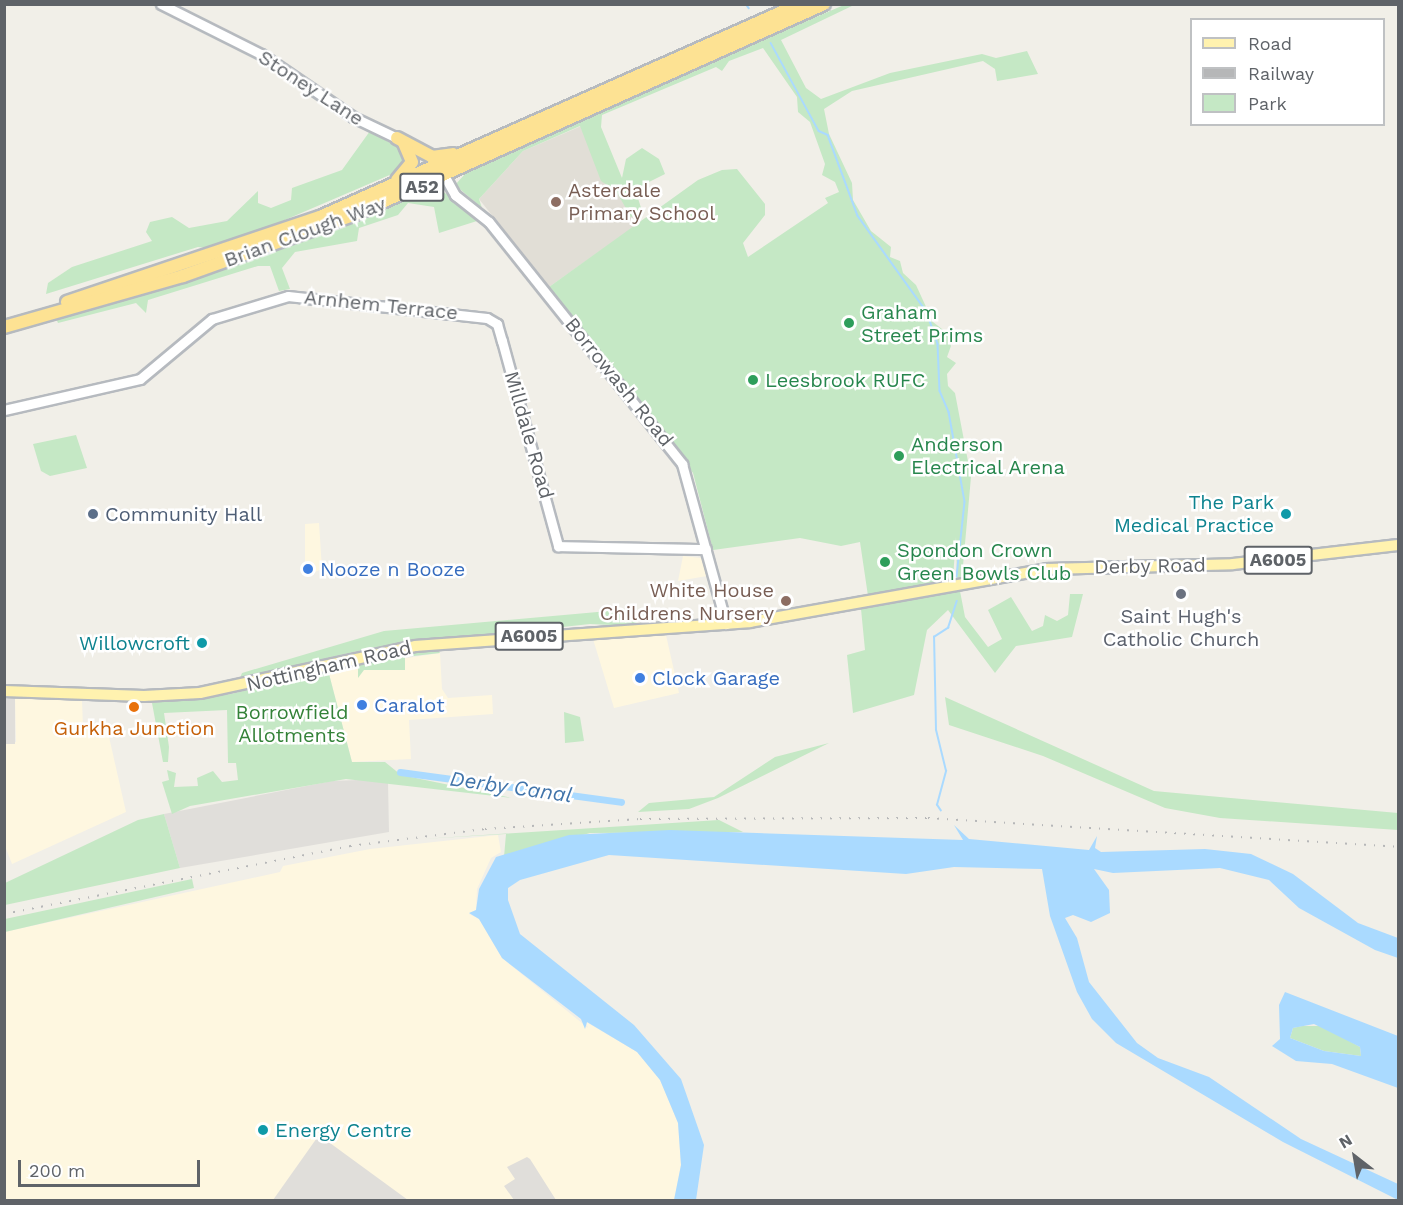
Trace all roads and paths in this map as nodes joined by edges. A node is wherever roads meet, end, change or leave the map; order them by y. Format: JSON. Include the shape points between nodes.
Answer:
{"nodes":[{"id":1,"x":161,"y":4,"type":"edge"},
{"id":2,"x":800,"y":4,"type":"edge"},
{"id":3,"x":824,"y":4,"type":"edge"},
{"id":4,"x":511,"y":133,"type":"junction"},
{"id":5,"x":400,"y":140,"type":"junction"},
{"id":6,"x":445,"y":177,"type":"junction"},
{"id":7,"x":378,"y":192,"type":"junction"},
{"id":8,"x":4,"y":319,"type":"edge"},
{"id":9,"x":497,"y":324,"type":"joint"},
{"id":10,"x":4,"y":327,"type":"edge"},
{"id":11,"x":4,"y":410,"type":"edge"},
{"id":12,"x":1398,"y":545,"type":"edge"},
{"id":13,"x":706,"y":549,"type":"junction"},
{"id":14,"x":726,"y":624,"type":"junction"},
{"id":15,"x":4,"y":691,"type":"edge"}],
"edges":[{"from":1,"to":5,"type":"street","name":"Stoney Lane","via":[[261,54],[353,117]]},
{"from":2,"to":4,"type":"highway","name":"Brian Clough Way","number":"A52"},
{"from":3,"to":6,"type":"highway","name":"Brian Clough Way","number":"A52"},
{"from":4,"to":5,"type":"highway","via":[[439,157]]},
{"from":4,"to":7,"type":"highway","name":"Brian Clough Way","number":"A52"},
{"from":5,"to":7,"type":"highway","via":[[411,166]]},
{"from":6,"to":10,"type":"highway","name":"Brian Clough Way","number":"A52","via":[[238,258]]},
{"from":6,"to":13,"type":"street","name":"Borrowash Road","via":[[455,195],[489,222],[670,446],[689,482]]},
{"from":7,"to":8,"type":"highway","name":"Brian Clough Way","number":"A52","via":[[226,252]]},
{"from":9,"to":11,"type":"street","name":"Arnhem Terrace","via":[[393,303],[288,296],[208,321],[180,350],[140,379]]},
{"from":9,"to":13,"type":"street","name":"Milldale Road","via":[[558,546]]},
{"from":12,"to":14,"type":"main road","name":"Derby Road","number":"A6005","via":[[1233,564],[1047,569]]},
{"from":13,"to":14,"type":"street","name":"Borrowash Road"},
{"from":14,"to":15,"type":"main road","name":"Nottingham Road","number":"A6005","via":[[416,646],[200,693],[144,696]]}]}
